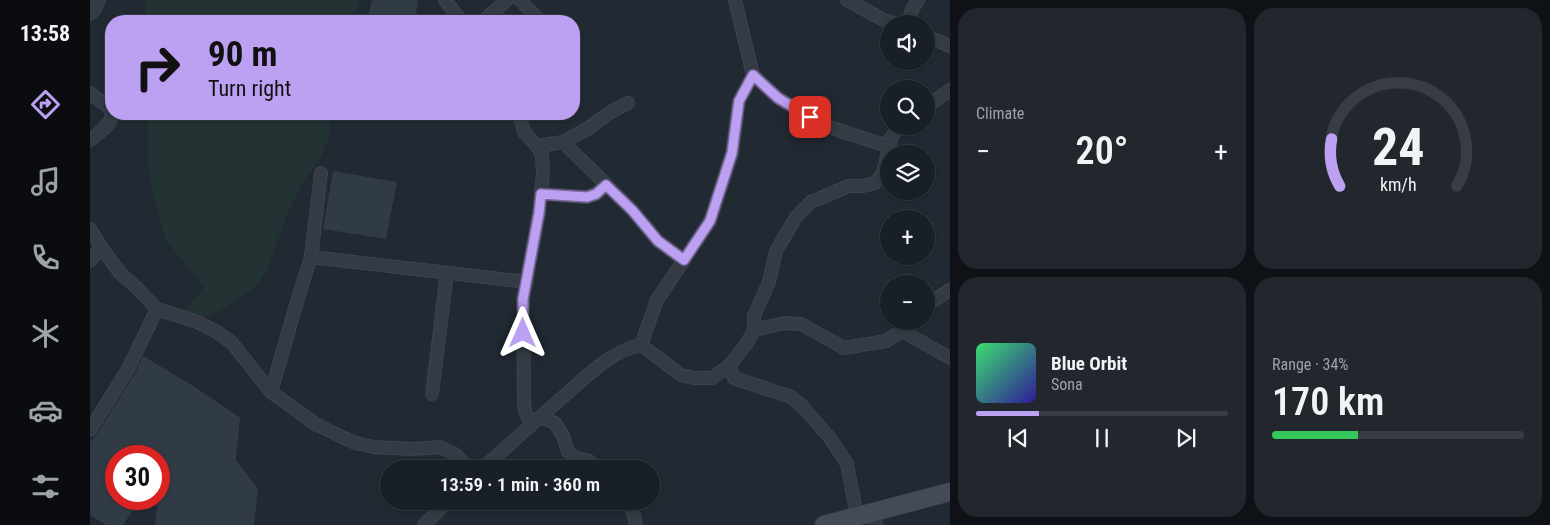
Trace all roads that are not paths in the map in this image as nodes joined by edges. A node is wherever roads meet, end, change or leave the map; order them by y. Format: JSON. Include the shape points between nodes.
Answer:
{"nodes":[{"id":1,"x":99,"y":0,"type":"edge"},
{"id":2,"x":444,"y":0,"type":"edge"},
{"id":3,"x":507,"y":0,"type":"edge"},
{"id":4,"x":520,"y":0,"type":"edge"},
{"id":5,"x":735,"y":0,"type":"edge"},
{"id":6,"x":846,"y":0,"type":"edge"},
{"id":7,"x":918,"y":0,"type":"edge"},
{"id":8,"x":90,"y":14,"type":"edge"},
{"id":9,"x":456,"y":15,"type":"edge"},
{"id":10,"x":490,"y":15,"type":"edge"},
{"id":11,"x":534,"y":15,"type":"edge"},
{"id":12,"x":910,"y":15,"type":"edge"},
{"id":13,"x":880,"y":17,"type":"edge"},
{"id":14,"x":935,"y":40,"type":"edge"},
{"id":15,"x":950,"y":46,"type":"edge"},
{"id":16,"x":753,"y":75,"type":"junction"},
{"id":17,"x":950,"y":90,"type":"edge"},
{"id":18,"x":90,"y":93,"type":"edge"},
{"id":19,"x":935,"y":101,"type":"edge"},
{"id":20,"x":628,"y":103,"type":"dead end"},
{"id":21,"x":105,"y":104,"type":"edge"},
{"id":22,"x":110,"y":120,"type":"edge"},
{"id":23,"x":521,"y":120,"type":"edge"},
{"id":24,"x":90,"y":140,"type":"edge"},
{"id":25,"x":563,"y":142,"type":"junction"},
{"id":26,"x":887,"y":145,"type":"edge"},
{"id":27,"x":537,"y":146,"type":"junction"},
{"id":28,"x":321,"y":173,"type":"dead end"},
{"id":29,"x":880,"y":177,"type":"edge"},
{"id":30,"x":606,"y":185,"type":"junction"},
{"id":31,"x":541,"y":194,"type":"junction"},
{"id":32,"x":90,"y":230,"type":"edge"},
{"id":33,"x":101,"y":247,"type":"junction"},
{"id":34,"x":312,"y":257,"type":"junction"},
{"id":35,"x":684,"y":260,"type":"junction"},
{"id":36,"x":90,"y":261,"type":"edge"},
{"id":37,"x":447,"y":272,"type":"junction"},
{"id":38,"x":527,"y":282,"type":"junction"},
{"id":39,"x":950,"y":290,"type":"edge"},
{"id":40,"x":935,"y":299,"type":"edge"},
{"id":41,"x":157,"y":310,"type":"junction"},
{"id":42,"x":754,"y":330,"type":"junction"},
{"id":43,"x":899,"y":330,"type":"edge"},
{"id":44,"x":910,"y":330,"type":"edge"},
{"id":45,"x":642,"y":345,"type":"junction"},
{"id":46,"x":950,"y":358,"type":"edge"},
{"id":47,"x":728,"y":366,"type":"junction"},
{"id":48,"x":271,"y":392,"type":"junction"},
{"id":49,"x":432,"y":394,"type":"dead end"},
{"id":50,"x":535,"y":421,"type":"junction"},
{"id":51,"x":90,"y":430,"type":"edge"},
{"id":52,"x":461,"y":460,"type":"edge"},
{"id":53,"x":492,"y":460,"type":"edge"},
{"id":54,"x":585,"y":460,"type":"edge"},
{"id":55,"x":950,"y":492,"type":"edge"},
{"id":56,"x":439,"y":510,"type":"edge"},
{"id":57,"x":633,"y":510,"type":"edge"},
{"id":58,"x":856,"y":516,"type":"junction"},
{"id":59,"x":875,"y":519,"type":"edge"},
{"id":60,"x":424,"y":525,"type":"edge"},
{"id":61,"x":636,"y":525,"type":"edge"},
{"id":62,"x":824,"y":525,"type":"edge"}],
"edges":[{"from":1,"to":8,"type":"street"},
{"from":2,"to":9,"type":"street"},
{"from":3,"to":10,"type":"street"},
{"from":4,"to":11,"type":"street"},
{"from":5,"to":16,"type":"street"},
{"from":6,"to":13,"type":"street"},
{"from":7,"to":12,"type":"street"},
{"from":14,"to":15,"type":"street"},
{"from":16,"to":26,"type":"street","via":[[778,98],[826,126]]},
{"from":16,"to":35,"type":"street","via":[[739,101],[732,153],[710,221]]},
{"from":17,"to":19,"type":"street"},
{"from":18,"to":21,"type":"street"},
{"from":20,"to":25,"type":"street"},
{"from":22,"to":24,"type":"street"},
{"from":23,"to":27,"type":"street","via":[[524,132]]},
{"from":25,"to":27,"type":"street"},
{"from":25,"to":30,"type":"street"},
{"from":27,"to":31,"type":"street","via":[[542,155]]},
{"from":28,"to":34,"type":"street"},
{"from":29,"to":42,"type":"street","via":[[875,183],[849,186],[811,202],[796,216],[776,251],[769,282],[754,316]]},
{"from":30,"to":31,"type":"street","via":[[587,197]]},
{"from":30,"to":35,"type":"street","via":[[658,241]]},
{"from":31,"to":38,"type":"street"},
{"from":32,"to":33,"type":"street"},
{"from":33,"to":36,"type":"street"},
{"from":33,"to":41,"type":"street","via":[[120,274]]},
{"from":34,"to":37,"type":"street"},
{"from":34,"to":48,"type":"street"},
{"from":35,"to":45,"type":"street","via":[[657,300]]},
{"from":37,"to":38,"type":"street"},
{"from":37,"to":49,"type":"street"},
{"from":38,"to":50,"type":"street","via":[[523,299],[524,401],[525,411]]},
{"from":39,"to":40,"type":"street"},
{"from":41,"to":48,"type":"street","via":[[197,322],[232,343]]},
{"from":41,"to":51,"type":"street","via":[[128,369]]},
{"from":42,"to":43,"type":"street","via":[[785,323],[801,324],[844,348],[886,341]]},
{"from":42,"to":47,"type":"street"},
{"from":44,"to":46,"type":"street"},
{"from":45,"to":47,"type":"street","via":[[681,374],[694,378],[712,378]]},
{"from":45,"to":50,"type":"street","via":[[618,353],[598,367]]},
{"from":47,"to":58,"type":"street","via":[[734,378],[790,397],[830,438],[847,464]]},
{"from":48,"to":52,"type":"street","via":[[317,425],[354,443],[411,449],[440,447]]},
{"from":50,"to":53,"type":"street"},
{"from":50,"to":54,"type":"street","via":[[555,423],[568,452]]},
{"from":55,"to":59,"type":"main road"},
{"from":56,"to":60,"type":"street"},
{"from":57,"to":61,"type":"street"},
{"from":58,"to":59,"type":"main road"},
{"from":58,"to":62,"type":"main road"}]}
